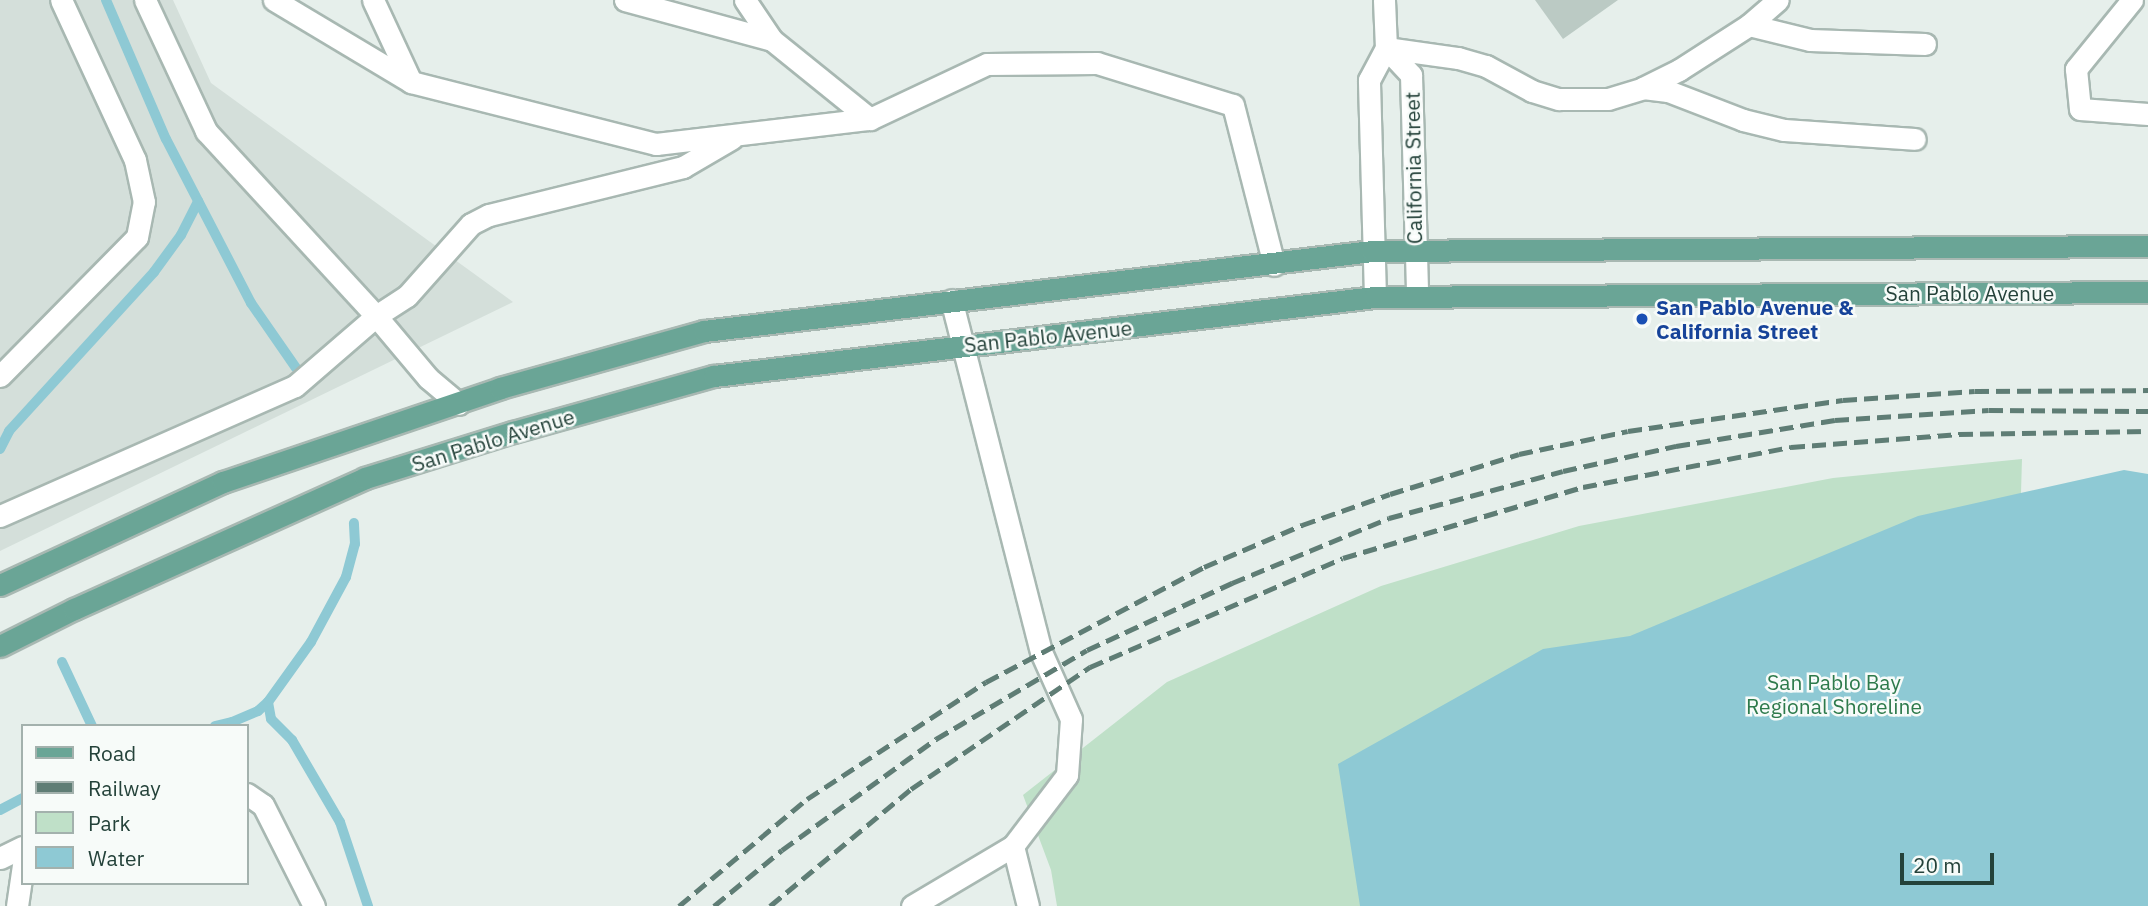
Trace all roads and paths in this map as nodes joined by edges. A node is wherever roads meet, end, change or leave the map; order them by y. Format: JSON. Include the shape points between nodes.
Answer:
{"nodes":[{"id":1,"x":61,"y":0,"type":"edge"},
{"id":2,"x":145,"y":0,"type":"edge"},
{"id":3,"x":274,"y":0,"type":"edge"},
{"id":4,"x":373,"y":0,"type":"edge"},
{"id":5,"x":625,"y":0,"type":"edge"},
{"id":6,"x":745,"y":0,"type":"edge"},
{"id":7,"x":1384,"y":0,"type":"edge"},
{"id":8,"x":1778,"y":0,"type":"edge"},
{"id":9,"x":2132,"y":0,"type":"edge"},
{"id":10,"x":1749,"y":25,"type":"junction"},
{"id":11,"x":772,"y":40,"type":"junction"},
{"id":12,"x":1925,"y":44,"type":"dead end"},
{"id":13,"x":1386,"y":48,"type":"junction"},
{"id":14,"x":411,"y":82,"type":"junction"},
{"id":15,"x":1643,"y":88,"type":"junction"},
{"id":16,"x":2148,"y":114,"type":"edge"},
{"id":17,"x":870,"y":119,"type":"junction"},
{"id":18,"x":739,"y":135,"type":"junction"},
{"id":19,"x":1915,"y":139,"type":"dead end"},
{"id":20,"x":2148,"y":246,"type":"edge"},
{"id":21,"x":1414,"y":250,"type":"junction"},
{"id":22,"x":1372,"y":251,"type":"junction"},
{"id":23,"x":1273,"y":265,"type":"junction"},
{"id":24,"x":2148,"y":292,"type":"edge"},
{"id":25,"x":1418,"y":296,"type":"junction"},
{"id":26,"x":1376,"y":297,"type":"junction"},
{"id":27,"x":951,"y":300,"type":"junction"},
{"id":28,"x":376,"y":316,"type":"junction"},
{"id":29,"x":962,"y":345,"type":"junction"},
{"id":30,"x":0,"y":376,"type":"edge"},
{"id":31,"x":459,"y":404,"type":"junction"},
{"id":32,"x":0,"y":516,"type":"edge"},
{"id":33,"x":0,"y":585,"type":"edge"},
{"id":34,"x":0,"y":646,"type":"edge"},
{"id":35,"x":248,"y":795,"type":"edge"},
{"id":36,"x":1013,"y":846,"type":"junction"},
{"id":37,"x":21,"y":848,"type":"edge"},
{"id":38,"x":0,"y":858,"type":"edge"},
{"id":39,"x":21,"y":879,"type":"edge"},
{"id":40,"x":17,"y":906,"type":"edge"},
{"id":41,"x":314,"y":906,"type":"edge"},
{"id":42,"x":912,"y":906,"type":"edge"},
{"id":43,"x":1028,"y":906,"type":"edge"}],
"edges":[{"from":1,"to":30,"type":"street","via":[[135,160],[144,202],[137,237]]},
{"from":2,"to":28,"type":"street","via":[[206,131]]},
{"from":3,"to":14,"type":"street"},
{"from":4,"to":14,"type":"street"},
{"from":5,"to":11,"type":"street"},
{"from":6,"to":11,"type":"street"},
{"from":7,"to":13,"type":"street"},
{"from":8,"to":10,"type":"street"},
{"from":9,"to":16,"type":"street","via":[[2076,69],[2080,109]]},
{"from":10,"to":12,"type":"street","via":[[1810,40]]},
{"from":10,"to":15,"type":"street"},
{"from":11,"to":17,"type":"street"},
{"from":13,"to":15,"type":"street","via":[[1486,66],[1532,92],[1559,99],[1608,100]]},
{"from":13,"to":21,"type":"street","name":"California Street","via":[[1411,75]]},
{"from":13,"to":22,"type":"street","name":"California Street","via":[[1369,80]]},
{"from":14,"to":18,"type":"street","via":[[656,144]]},
{"from":15,"to":19,"type":"street","via":[[1668,91],[1743,120],[1784,130]]},
{"from":17,"to":18,"type":"street"},
{"from":17,"to":23,"type":"street","via":[[987,64],[1097,63],[1233,106]]},
{"from":18,"to":28,"type":"street","via":[[683,167],[489,215],[471,225],[407,296]]},
{"from":20,"to":21,"type":"main road","name":"San Pablo Avenue"},
{"from":21,"to":22,"type":"main road","name":"San Pablo Avenue"},
{"from":21,"to":25,"type":"street","name":"California Street"},
{"from":22,"to":23,"type":"main road","name":"San Pablo Avenue"},
{"from":22,"to":26,"type":"street","name":"California Street"},
{"from":23,"to":27,"type":"main road","name":"San Pablo Avenue"},
{"from":24,"to":25,"type":"main road","name":"San Pablo Avenue"},
{"from":25,"to":26,"type":"main road","name":"San Pablo Avenue"},
{"from":26,"to":29,"type":"main road","name":"San Pablo Avenue"},
{"from":27,"to":29,"type":"street"},
{"from":27,"to":31,"type":"main road","name":"San Pablo Avenue","via":[[704,331],[500,388]]},
{"from":28,"to":31,"type":"street","via":[[428,378]]},
{"from":28,"to":32,"type":"street","via":[[295,386]]},
{"from":29,"to":34,"type":"main road","name":"San Pablo Avenue","via":[[714,376],[365,478],[74,608]]},
{"from":29,"to":36,"type":"street","via":[[1041,652],[1071,719],[1068,775]]},
{"from":31,"to":33,"type":"main road","name":"San Pablo Avenue","via":[[223,482]]},
{"from":35,"to":41,"type":"street","via":[[263,805]]},
{"from":36,"to":42,"type":"street"},
{"from":36,"to":43,"type":"street"},
{"from":37,"to":38,"type":"street"},
{"from":39,"to":40,"type":"street"}]}
